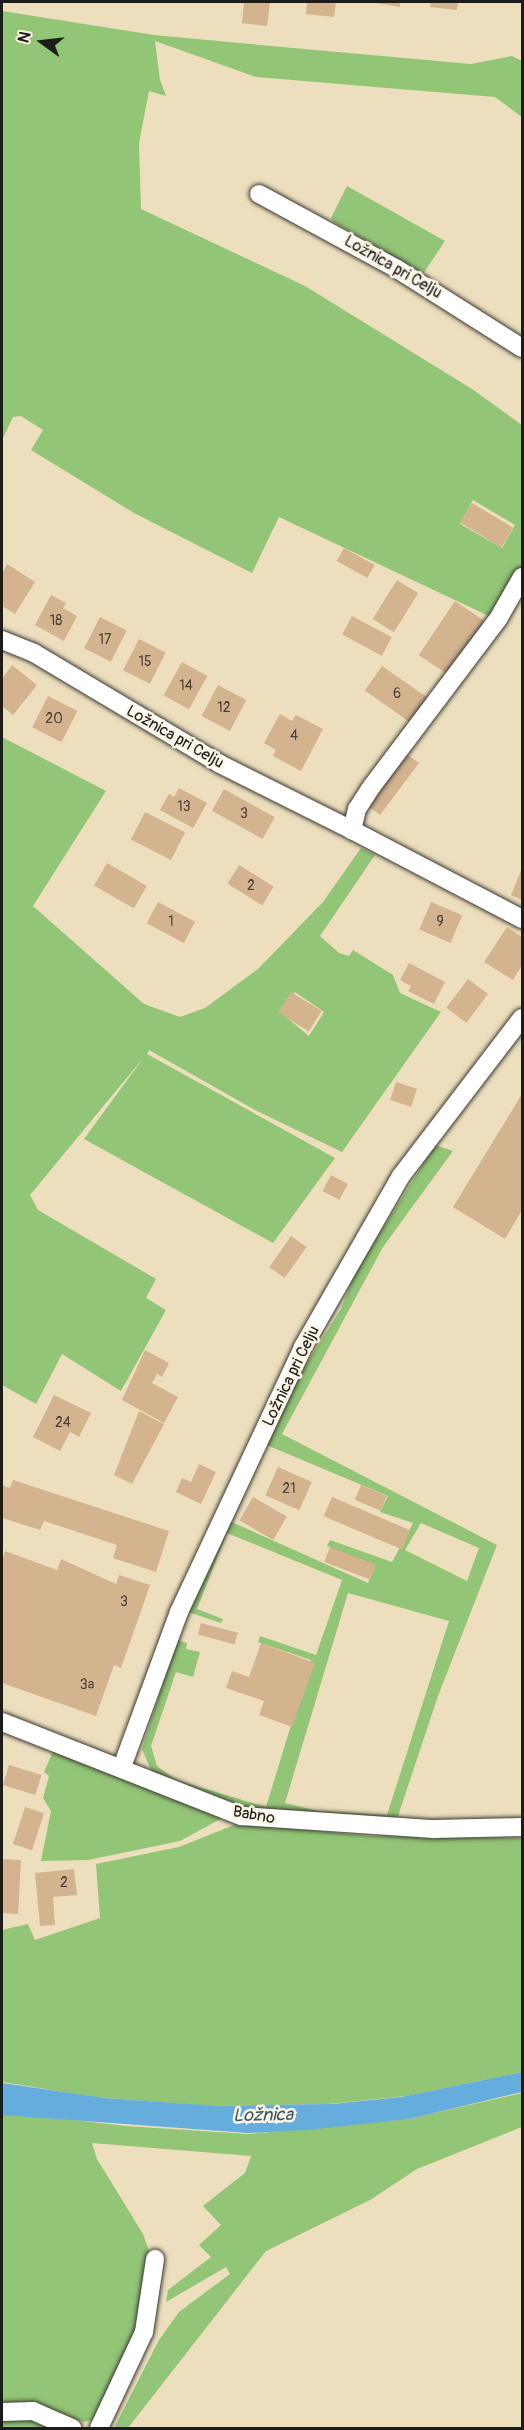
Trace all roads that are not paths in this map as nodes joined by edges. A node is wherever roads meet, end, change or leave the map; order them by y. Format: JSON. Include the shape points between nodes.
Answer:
{"nodes":[{"id":1,"x":259,"y":194,"type":"dead end"},
{"id":2,"x":522,"y":348,"type":"edge"},
{"id":3,"x":522,"y":577,"type":"edge"},
{"id":4,"x":2,"y":640,"type":"edge"},
{"id":5,"x":352,"y":830,"type":"junction"},
{"id":6,"x":522,"y":919,"type":"edge"},
{"id":7,"x":522,"y":1018,"type":"edge"},
{"id":8,"x":2,"y":1722,"type":"edge"},
{"id":9,"x":122,"y":1767,"type":"junction"},
{"id":10,"x":522,"y":1827,"type":"edge"},
{"id":11,"x":155,"y":2259,"type":"dead end"},
{"id":12,"x":2,"y":2412,"type":"edge"},
{"id":13,"x":72,"y":2428,"type":"edge"},
{"id":14,"x":99,"y":2428,"type":"edge"}],
"edges":[{"from":1,"to":2,"type":"street","name":"Ložnica pri Celju","via":[[398,269]]},
{"from":3,"to":5,"type":"street","via":[[498,619],[372,786],[357,809]]},
{"from":4,"to":5,"type":"street","name":"Ložnica pri Celju","via":[[34,653],[220,764]]},
{"from":5,"to":6,"type":"street","name":"Ložnica pri Celju"},
{"from":7,"to":9,"type":"street","name":"Ložnica pri Celju","via":[[400,1176],[303,1347],[179,1612]]},
{"from":8,"to":9,"type":"street","name":"Babno"},
{"from":9,"to":10,"type":"street","name":"Babno","via":[[241,1816],[434,1829]]},
{"from":11,"to":14,"type":"street","via":[[144,2332]]},
{"from":12,"to":13,"type":"street","via":[[33,2411]]}]}
